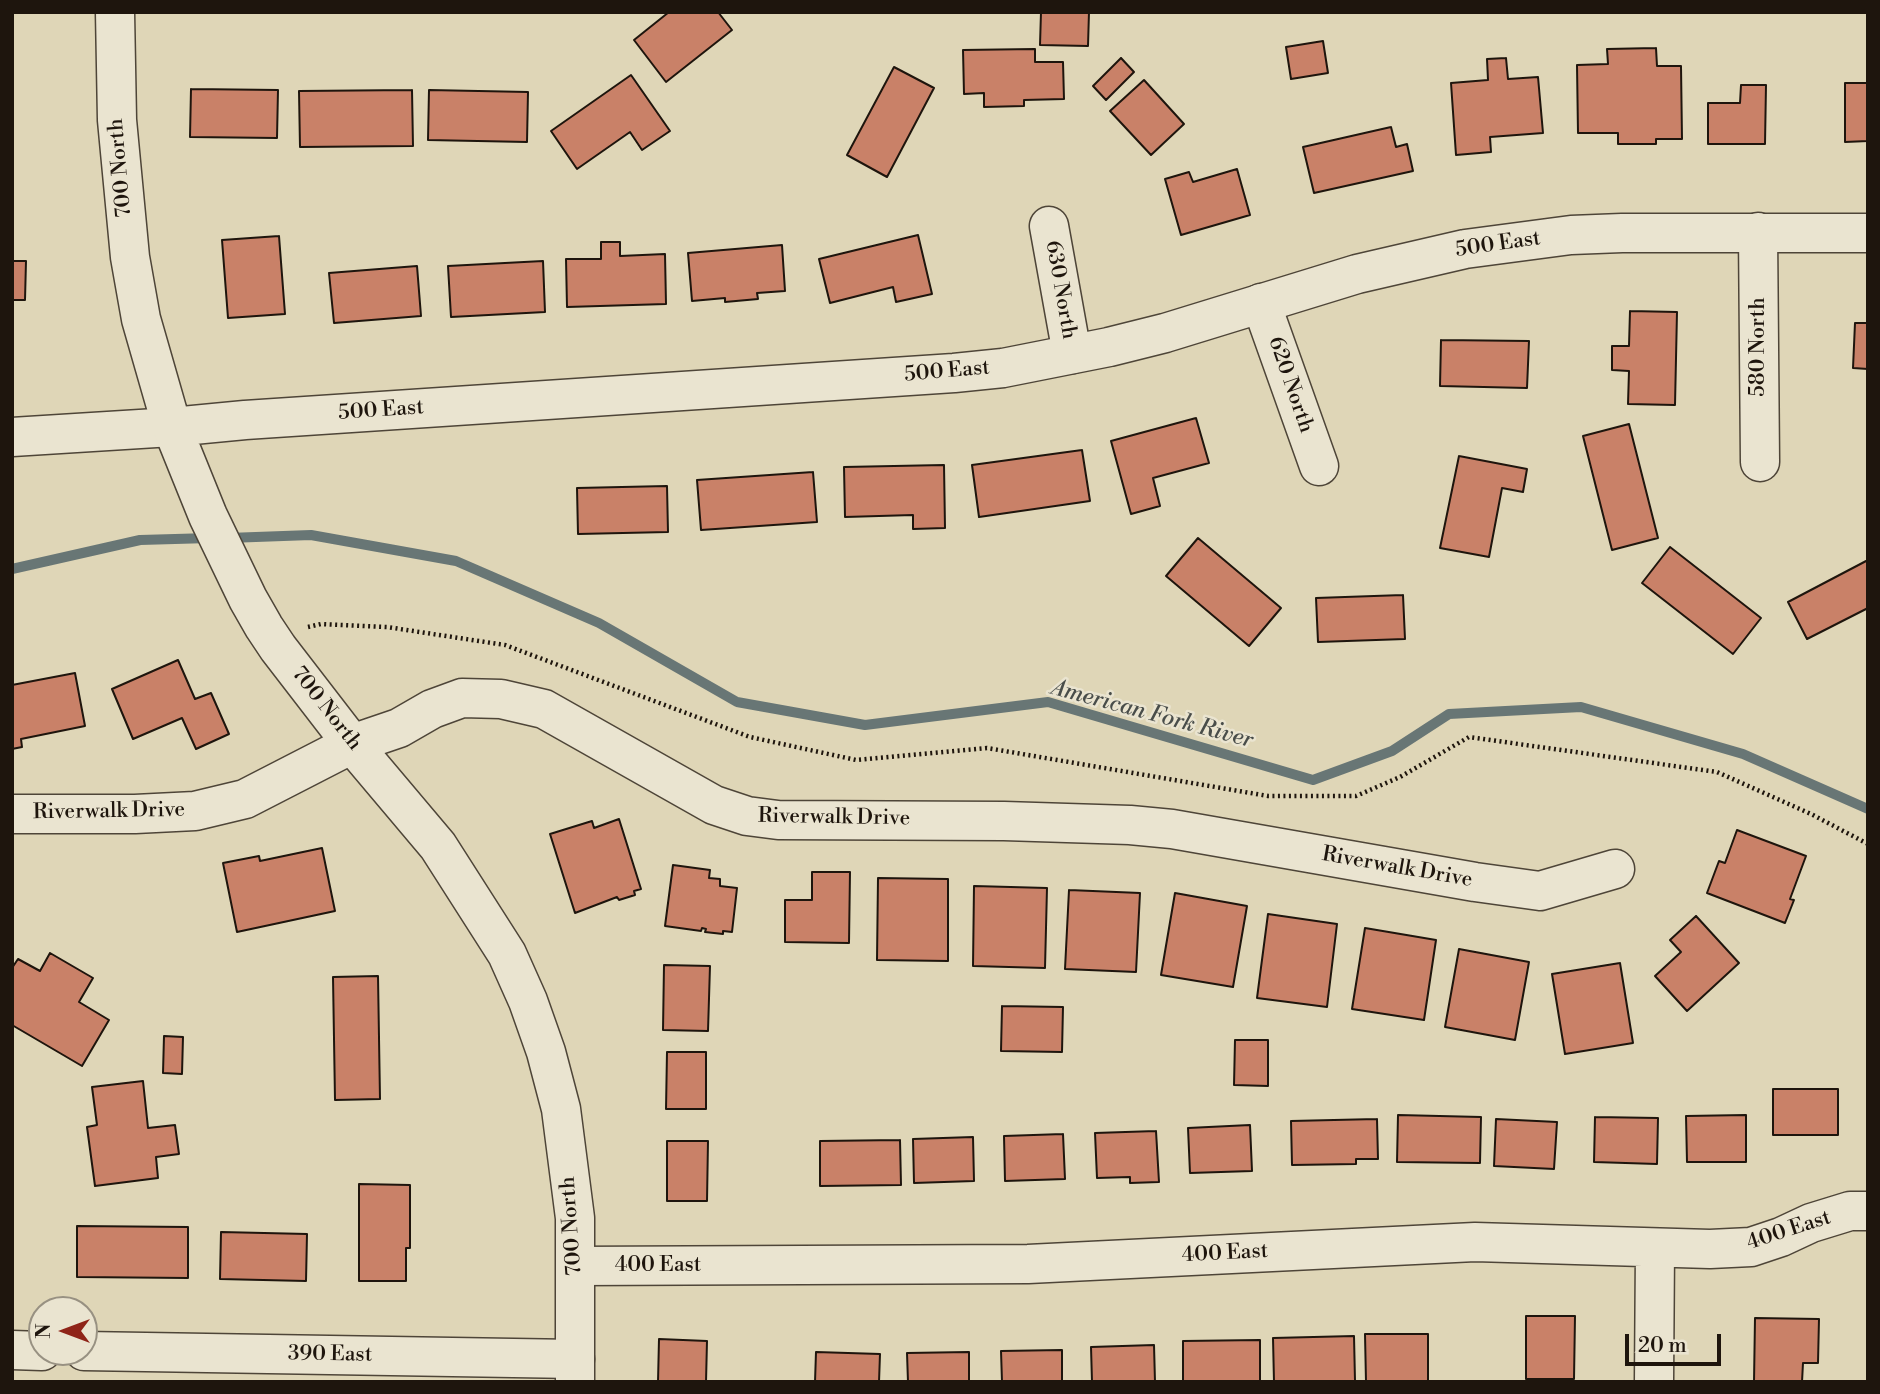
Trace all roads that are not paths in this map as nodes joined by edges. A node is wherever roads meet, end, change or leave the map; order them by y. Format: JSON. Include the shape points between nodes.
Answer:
{"nodes":[{"id":1,"x":115,"y":12,"type":"edge"},
{"id":2,"x":1049,"y":226,"type":"dead end"},
{"id":3,"x":1758,"y":232,"type":"junction"},
{"id":4,"x":1868,"y":233,"type":"edge"},
{"id":5,"x":1261,"y":303,"type":"junction"},
{"id":6,"x":1072,"y":355,"type":"junction"},
{"id":7,"x":172,"y":427,"type":"junction"},
{"id":8,"x":12,"y":437,"type":"edge"},
{"id":9,"x":1760,"y":462,"type":"dead end"},
{"id":10,"x":1319,"y":466,"type":"dead end"},
{"id":11,"x":352,"y":744,"type":"junction"},
{"id":12,"x":12,"y":814,"type":"edge"},
{"id":13,"x":1615,"y":869,"type":"dead end"},
{"id":14,"x":1868,"y":1211,"type":"edge"},
{"id":15,"x":1655,"y":1248,"type":"junction"},
{"id":16,"x":576,"y":1266,"type":"junction"},
{"id":17,"x":98,"y":1352,"type":"edge"},
{"id":18,"x":575,"y":1370,"type":"edge"},
{"id":19,"x":1654,"y":1382,"type":"edge"}],
"edges":[{"from":1,"to":7,"type":"street","name":"700 North","via":[[117,120],[130,257],[141,319]]},
{"from":2,"to":6,"type":"street","name":"630 North"},
{"from":3,"to":4,"type":"street","name":"500 East"},
{"from":3,"to":5,"type":"street","name":"500 East","via":[[1622,233],[1521,241],[1411,260]]},
{"from":3,"to":9,"type":"street","name":"580 North"},
{"from":5,"to":6,"type":"street","name":"500 East"},
{"from":5,"to":10,"type":"street","name":"620 North"},
{"from":6,"to":7,"type":"street","name":"500 East","via":[[954,373]]},
{"from":7,"to":8,"type":"street","name":"500 East"},
{"from":7,"to":11,"type":"street","name":"700 North","via":[[248,600],[278,648]]},
{"from":11,"to":12,"type":"street","name":"Riverwalk Drive","via":[[245,799],[195,811]]},
{"from":11,"to":13,"type":"street","name":"Riverwalk Drive","via":[[462,698],[500,699],[544,709],[714,805],[747,816],[1172,829],[1540,891]]},
{"from":11,"to":16,"type":"street","name":"700 North","via":[[438,846],[507,954],[528,1001],[561,1109],[575,1218]]},
{"from":14,"to":15,"type":"street","name":"400 East","via":[[1850,1211],[1751,1247]]},
{"from":15,"to":16,"type":"street","name":"400 East","via":[[1475,1242],[1028,1264]]},
{"from":15,"to":19,"type":"street"},
{"from":16,"to":18,"type":"street","name":"700 North"},
{"from":17,"to":18,"type":"street","name":"390 East"}]}
